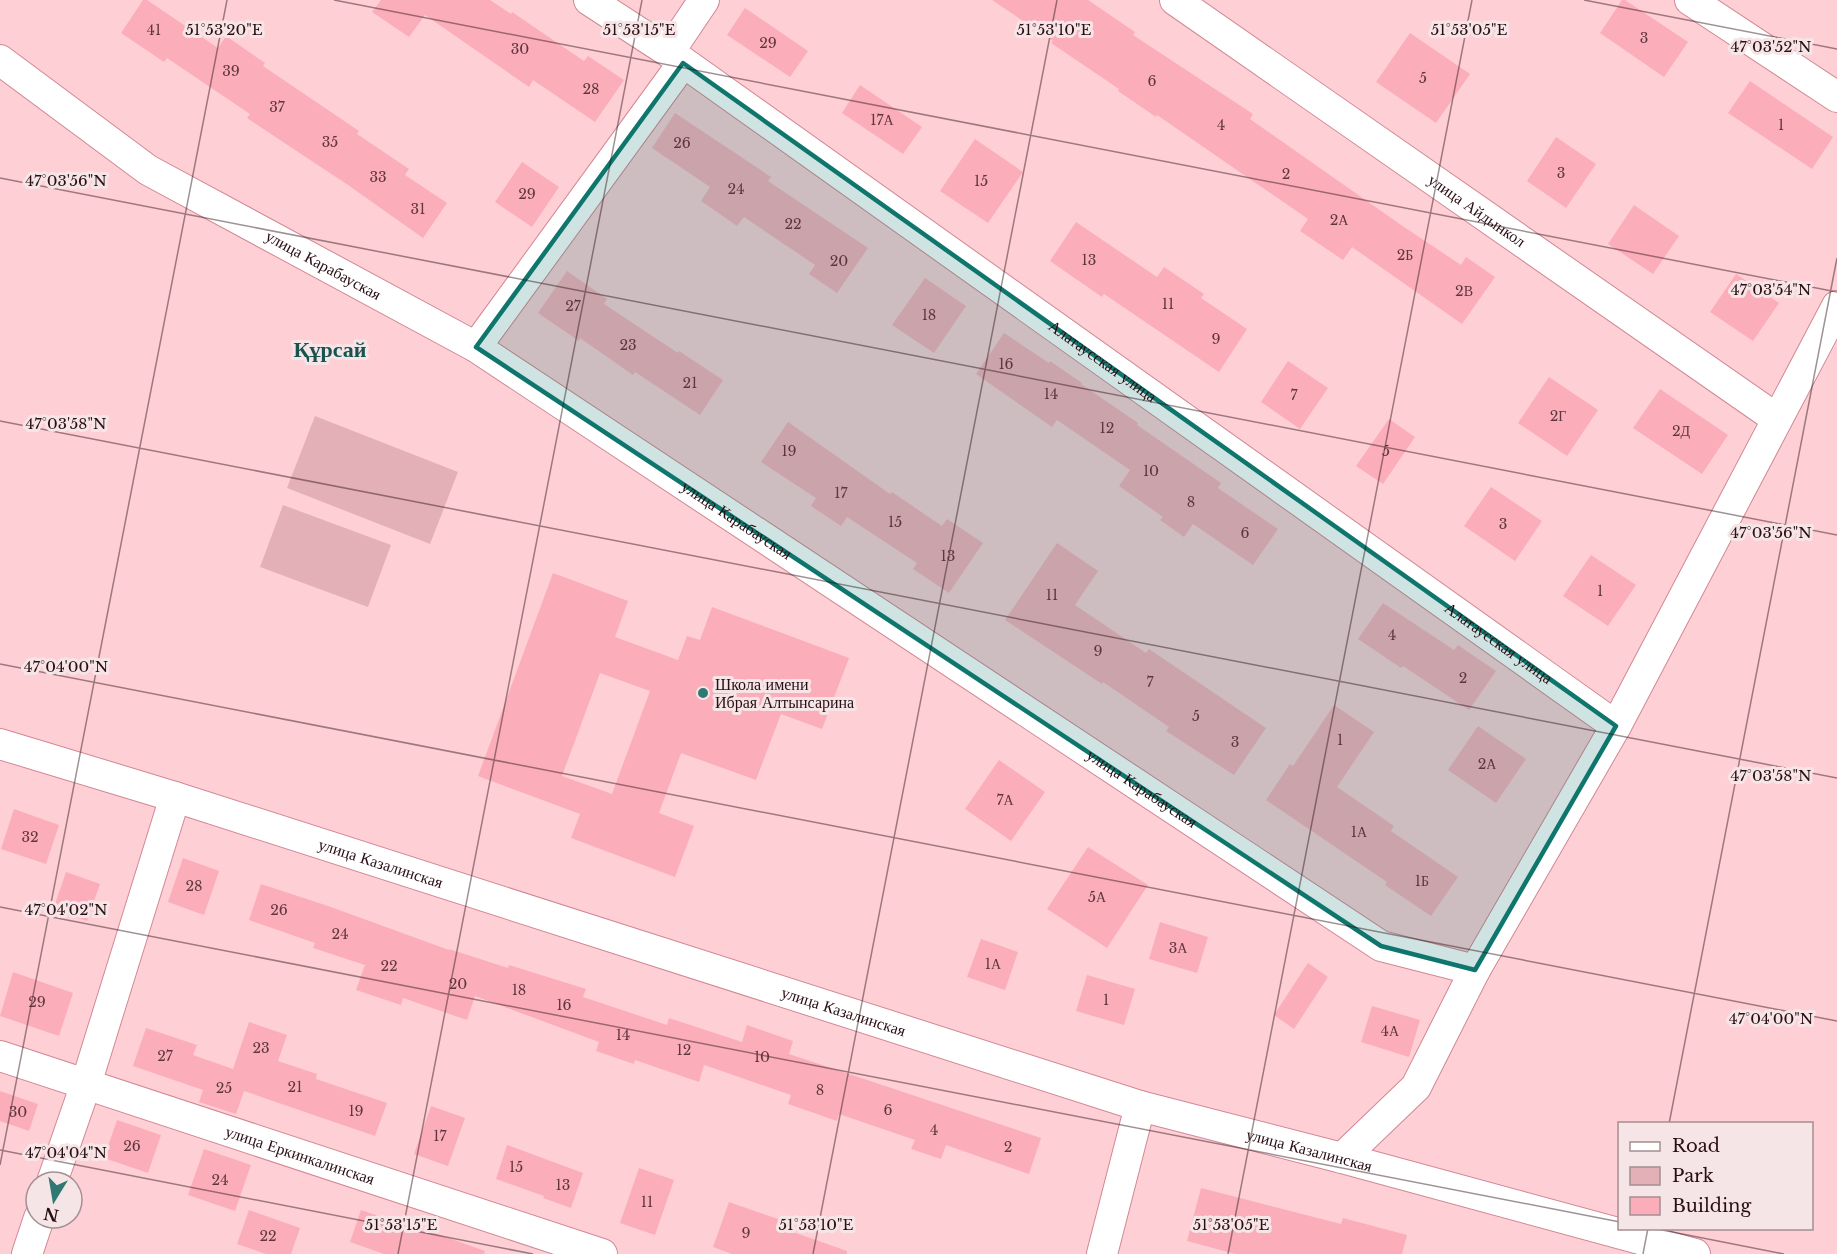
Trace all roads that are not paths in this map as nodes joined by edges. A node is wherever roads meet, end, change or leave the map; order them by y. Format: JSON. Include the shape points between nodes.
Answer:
{"nodes":[{"id":1,"x":589,"y":0,"type":"edge"},
{"id":2,"x":704,"y":0,"type":"edge"},
{"id":3,"x":1175,"y":0,"type":"edge"},
{"id":4,"x":1690,"y":0,"type":"edge"},
{"id":5,"x":676,"y":58,"type":"junction"},
{"id":6,"x":0,"y":60,"type":"edge"},
{"id":7,"x":1837,"y":97,"type":"edge"},
{"id":8,"x":1837,"y":306,"type":"edge"},
{"id":9,"x":476,"y":346,"type":"junction"},
{"id":10,"x":1777,"y":419,"type":"junction"},
{"id":11,"x":1616,"y":726,"type":"junction"},
{"id":12,"x":0,"y":744,"type":"edge"},
{"id":13,"x":175,"y":797,"type":"junction"},
{"id":14,"x":1474,"y":970,"type":"junction"},
{"id":15,"x":0,"y":1056,"type":"edge"},
{"id":16,"x":86,"y":1084,"type":"junction"},
{"id":17,"x":1140,"y":1106,"type":"junction"},
{"id":18,"x":1342,"y":1158,"type":"junction"},
{"id":19,"x":56,"y":1170,"type":"edge"},
{"id":20,"x":35,"y":1230,"type":"edge"},
{"id":21,"x":27,"y":1254,"type":"edge"},
{"id":22,"x":602,"y":1254,"type":"edge"},
{"id":23,"x":1102,"y":1254,"type":"edge"},
{"id":24,"x":1695,"y":1254,"type":"edge"}],
"edges":[{"from":1,"to":5,"type":"street","name":"Алатаусская улица"},
{"from":2,"to":5,"type":"street"},
{"from":3,"to":10,"type":"street","name":"улица Айдынкол"},
{"from":4,"to":7,"type":"street"},
{"from":5,"to":9,"type":"street"},
{"from":5,"to":11,"type":"street","name":"Алатаусская улица"},
{"from":6,"to":9,"type":"street","name":"улица Карабауская","via":[[148,171]]},
{"from":8,"to":10,"type":"street"},
{"from":9,"to":14,"type":"street","name":"улица Карабауская","via":[[1381,946]]},
{"from":10,"to":11,"type":"street"},
{"from":11,"to":14,"type":"street"},
{"from":12,"to":13,"type":"street","name":"улица Казалинская"},
{"from":13,"to":16,"type":"street"},
{"from":13,"to":17,"type":"street","name":"улица Казалинская"},
{"from":14,"to":18,"type":"street","via":[[1416,1087]]},
{"from":15,"to":16,"type":"street","name":"улица Еркинкалинская"},
{"from":16,"to":19,"type":"street"},
{"from":16,"to":22,"type":"street","name":"улица Еркинкалинская"},
{"from":17,"to":18,"type":"street","name":"улица Казалинская"},
{"from":17,"to":23,"type":"street"},
{"from":18,"to":24,"type":"street","name":"улица Казалинская"},
{"from":20,"to":21,"type":"street"}]}
